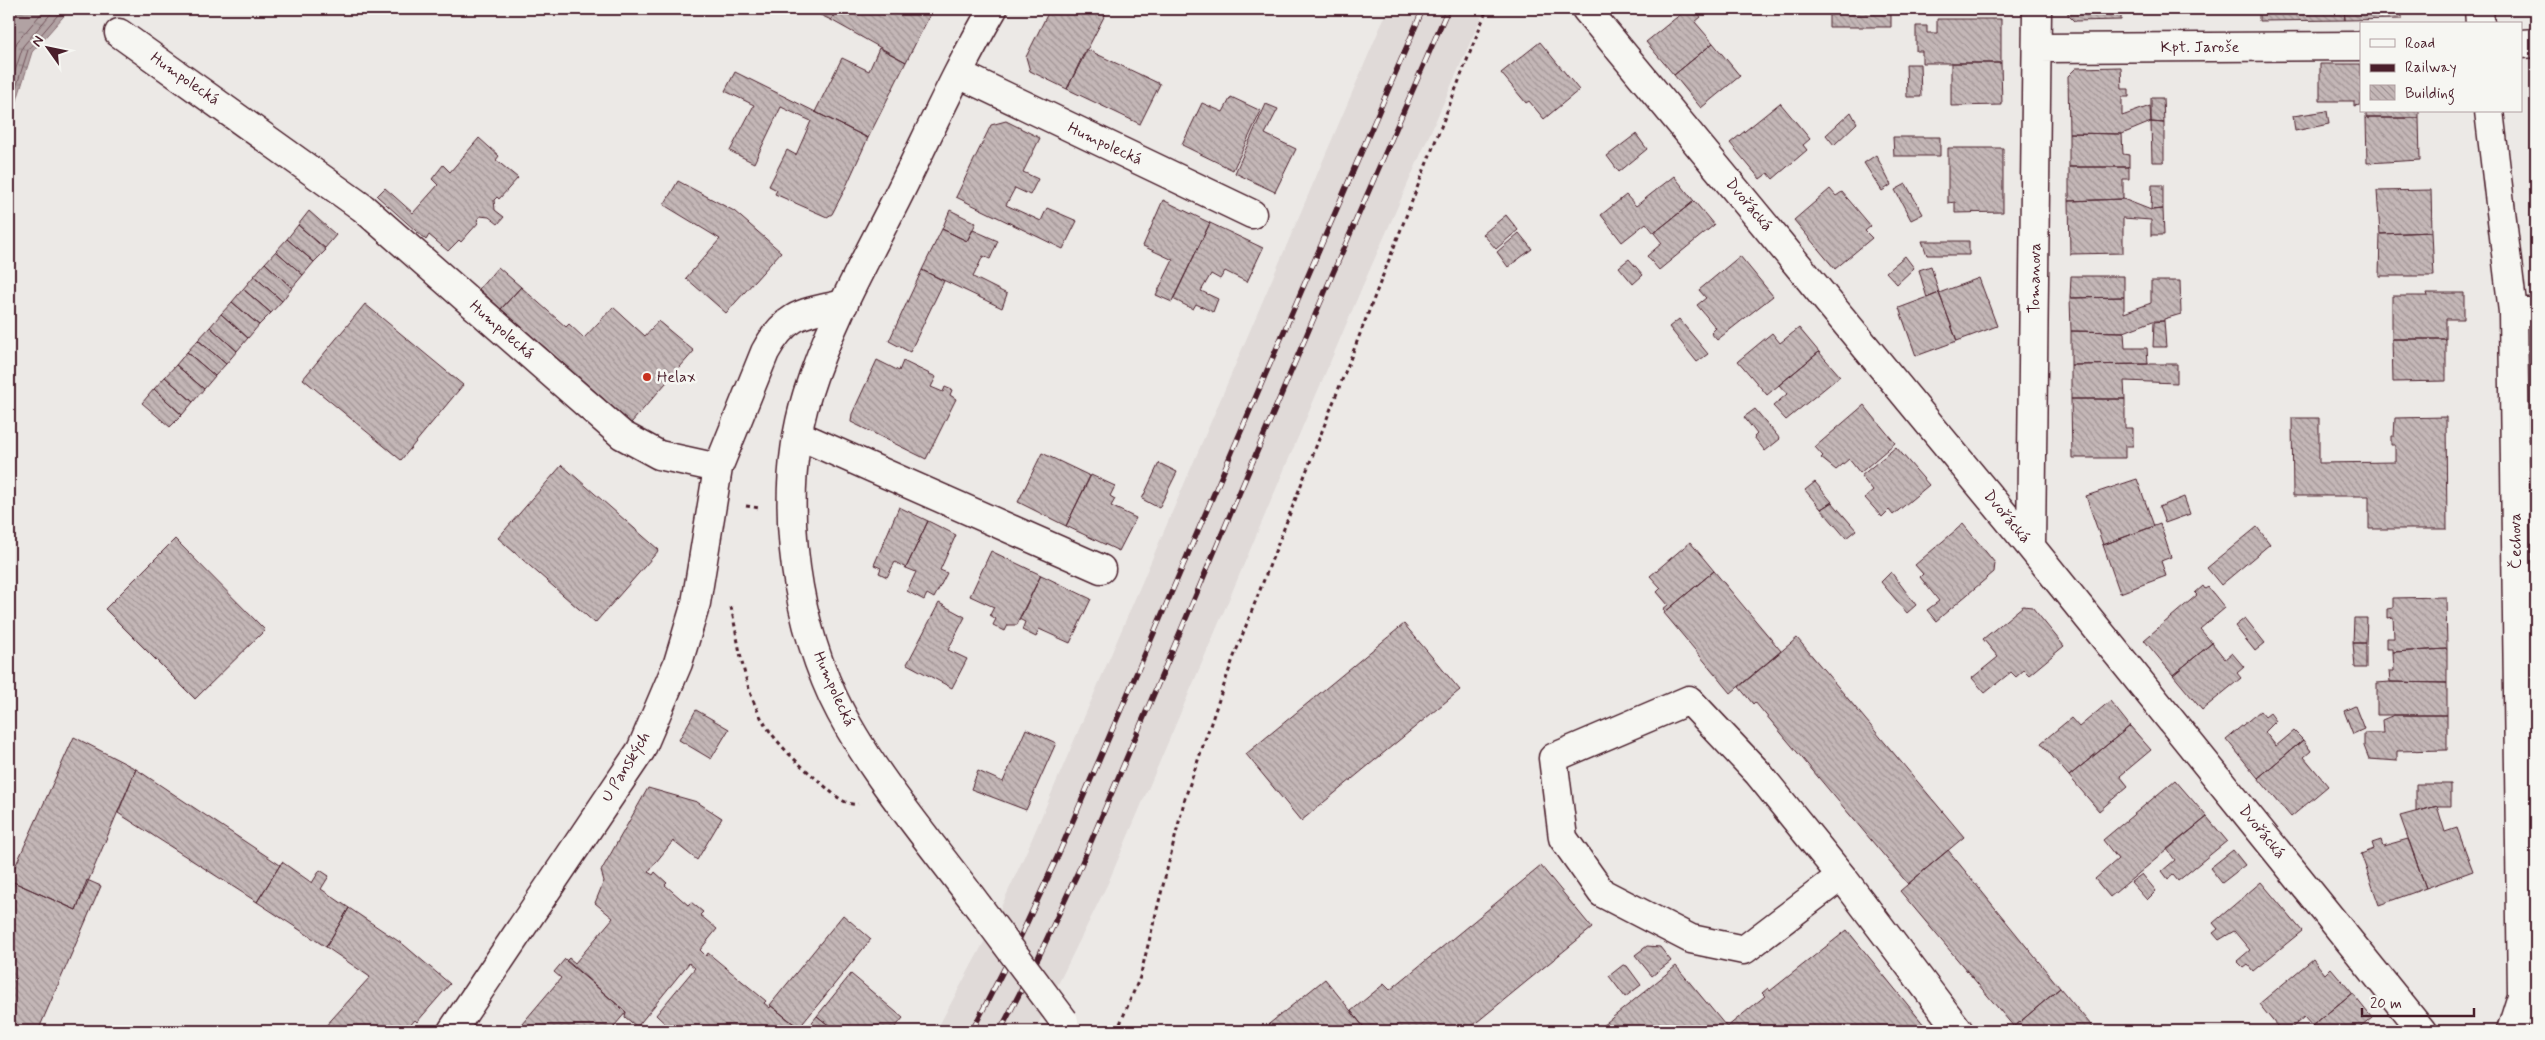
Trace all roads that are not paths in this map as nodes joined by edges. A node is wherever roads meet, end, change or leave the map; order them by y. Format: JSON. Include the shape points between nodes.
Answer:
{"nodes":[{"id":1,"x":993,"y":9,"type":"edge"},
{"id":2,"x":1586,"y":9,"type":"edge"},
{"id":3,"x":2037,"y":9,"type":"edge"},
{"id":4,"x":2479,"y":9,"type":"edge"},
{"id":5,"x":2480,"y":22,"type":"edge"},
{"id":6,"x":120,"y":33,"type":"dead end"},
{"id":7,"x":2536,"y":43,"type":"edge"},
{"id":8,"x":2522,"y":44,"type":"edge"},
{"id":9,"x":2360,"y":46,"type":"edge"},
{"id":10,"x":2038,"y":48,"type":"junction"},
{"id":11,"x":959,"y":74,"type":"junction"},
{"id":12,"x":2490,"y":112,"type":"edge"},
{"id":13,"x":1252,"y":214,"type":"dead end"},
{"id":14,"x":844,"y":304,"type":"junction"},
{"id":15,"x":2524,"y":312,"type":"edge"},
{"id":16,"x":798,"y":435,"type":"junction"},
{"id":17,"x":718,"y":468,"type":"junction"},
{"id":18,"x":2031,"y":547,"type":"junction"},
{"id":19,"x":1101,"y":569,"type":"dead end"},
{"id":20,"x":1841,"y":876,"type":"junction"},
{"id":21,"x":1067,"y":1026,"type":"edge"},
{"id":22,"x":452,"y":1031,"type":"edge"},
{"id":23,"x":1959,"y":1031,"type":"edge"},
{"id":24,"x":2422,"y":1031,"type":"edge"},
{"id":25,"x":2512,"y":1031,"type":"edge"}],
"edges":[{"from":1,"to":11,"type":"street","name":"Humpolecká"},
{"from":2,"to":18,"type":"street","name":"Dvořácká"},
{"from":3,"to":10,"type":"street","name":"Tomanova"},
{"from":4,"to":5,"type":"street"},
{"from":6,"to":17,"type":"street","name":"Humpolecká","via":[[363,208],[622,435],[659,455]]},
{"from":7,"to":8,"type":"street"},
{"from":9,"to":10,"type":"street","name":"Kpt. Jaroše"},
{"from":10,"to":18,"type":"street","name":"Tomanova"},
{"from":11,"to":13,"type":"street","name":"Humpolecká"},
{"from":11,"to":14,"type":"street","name":"Humpolecká"},
{"from":12,"to":15,"type":"street","name":"Čechova"},
{"from":14,"to":16,"type":"street","name":"Humpolecká","via":[[819,359]]},
{"from":14,"to":17,"type":"street","via":[[803,314],[787,322],[773,337]]},
{"from":15,"to":25,"type":"street","name":"Čechova","via":[[2522,996]]},
{"from":16,"to":19,"type":"street"},
{"from":16,"to":21,"type":"street","name":"Humpolecká","bridge":true,"via":[[792,514],[794,557],[808,628],[834,698],[886,782]]},
{"from":17,"to":22,"type":"street","name":"U Panských","via":[[696,603],[678,663],[641,750]]},
{"from":18,"to":24,"type":"street","name":"Dvořácká"},
{"from":20,"to":20,"type":"street","via":[[1758,773],[1689,700],[1553,758],[1562,838],[1602,894],[1691,939],[1744,950]]},
{"from":20,"to":23,"type":"street"}]}
